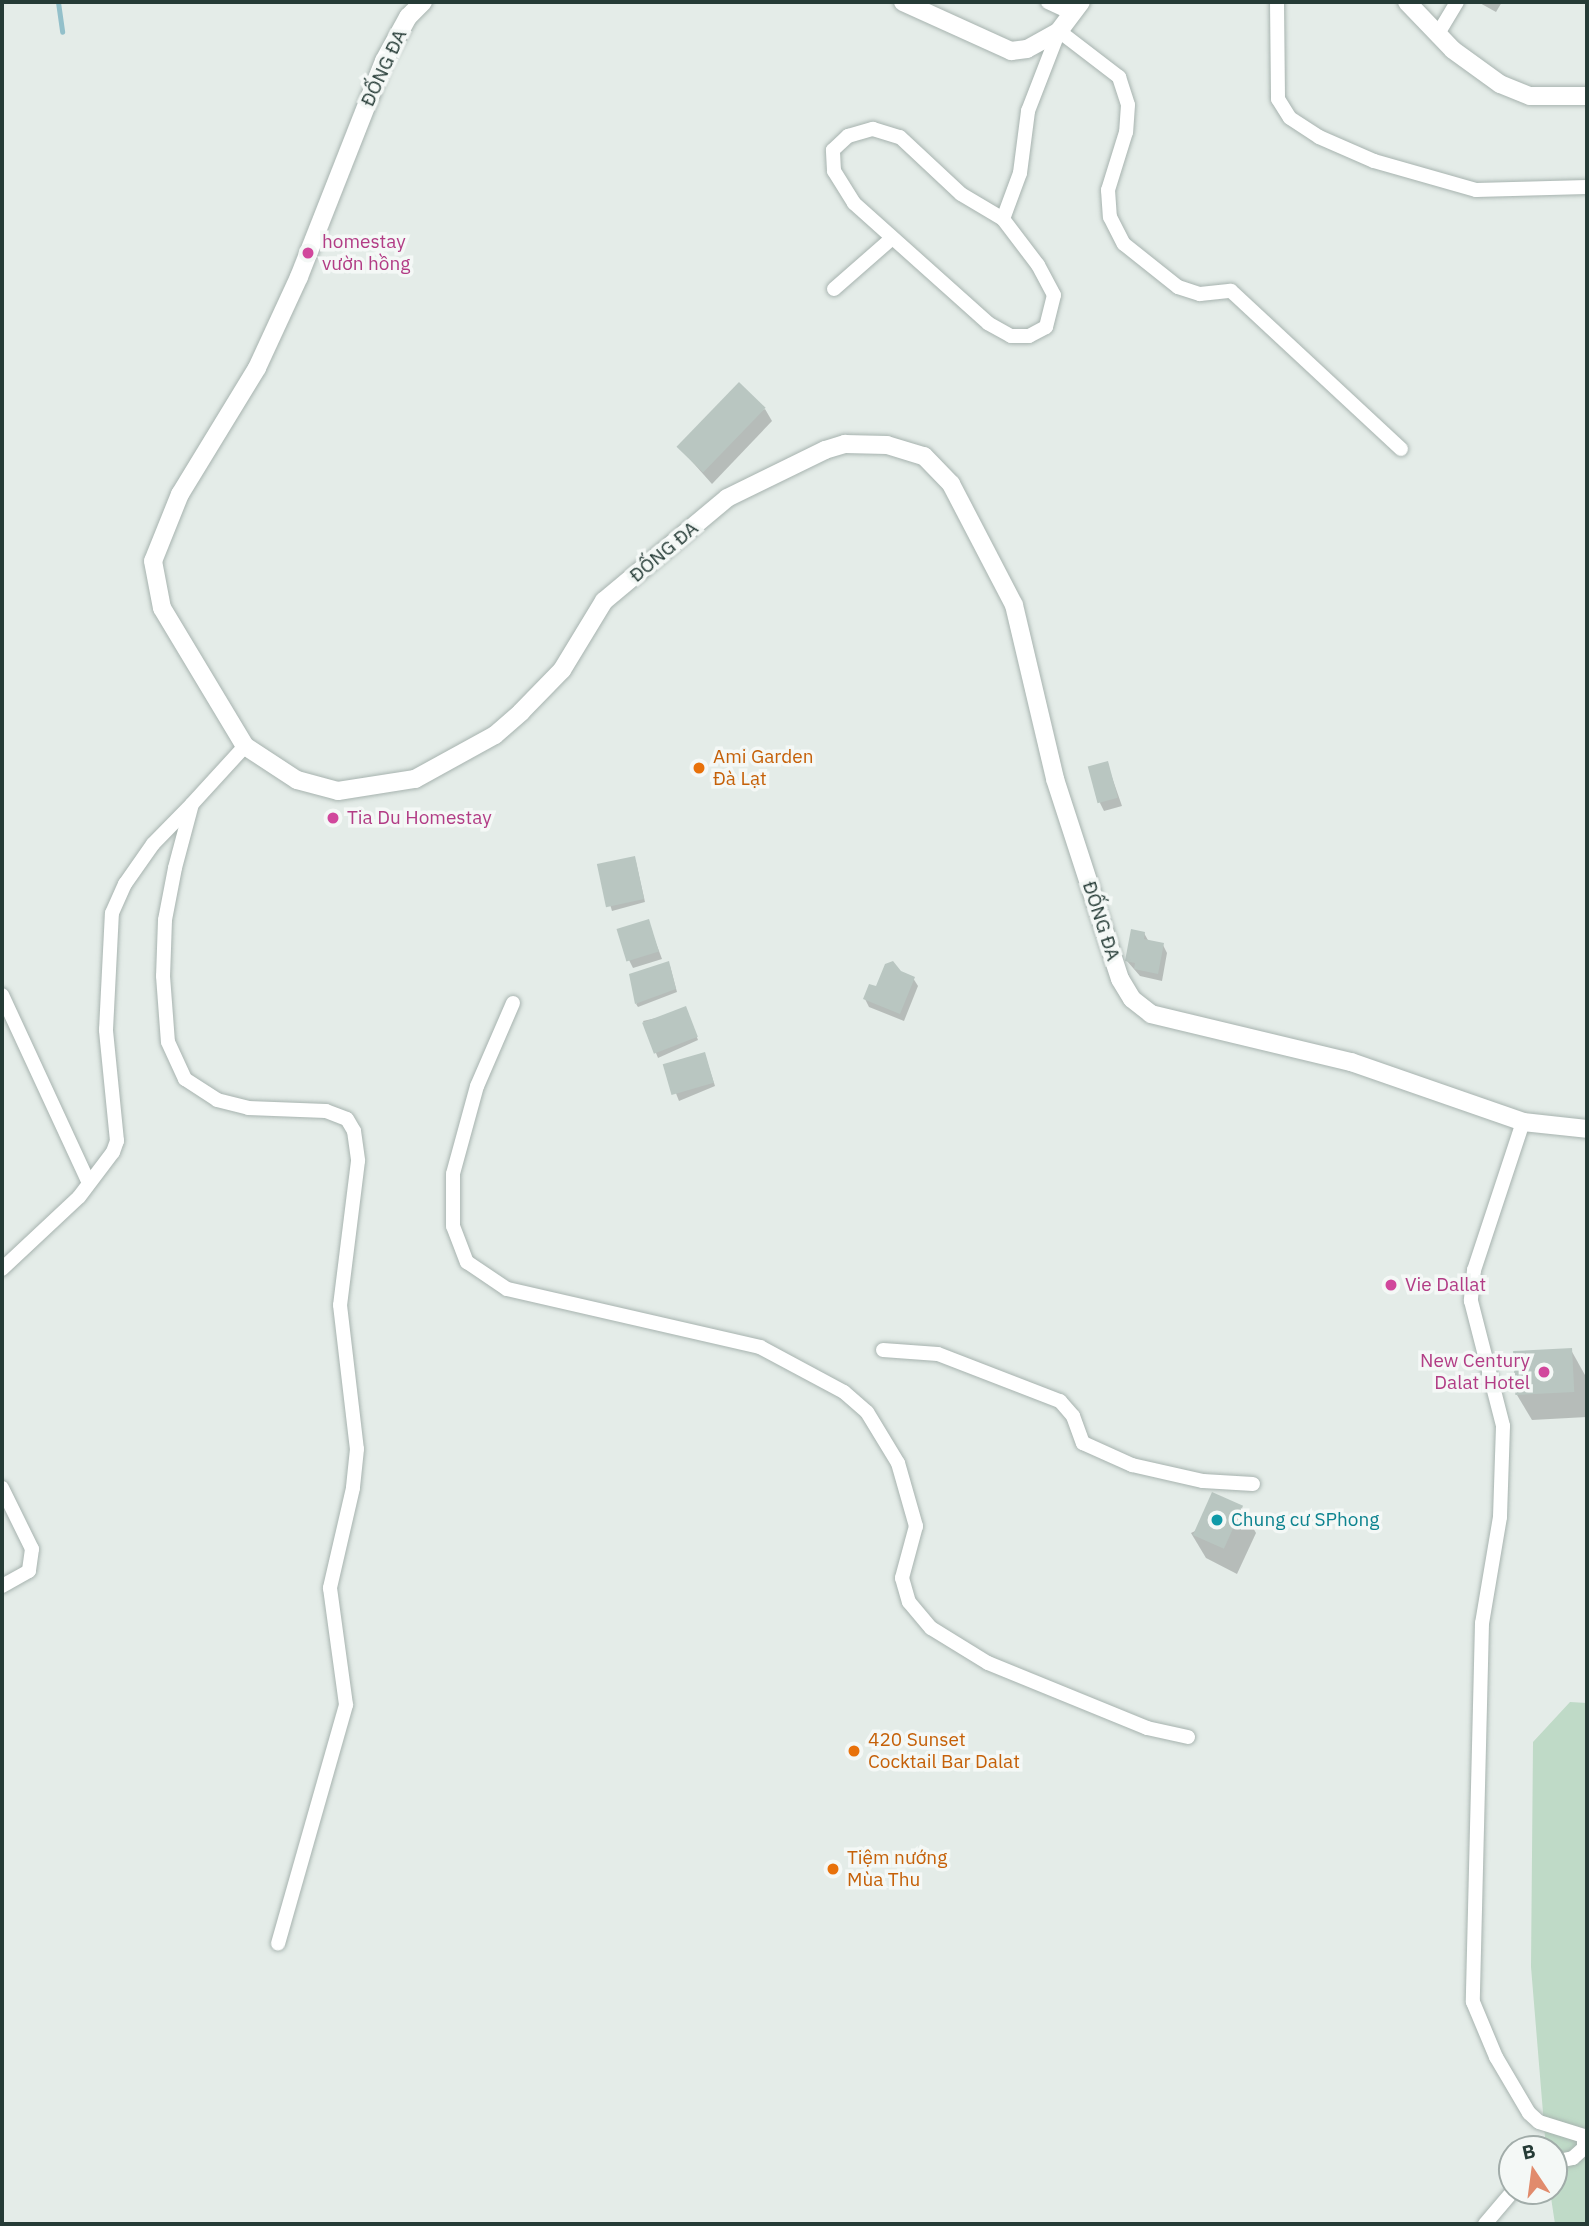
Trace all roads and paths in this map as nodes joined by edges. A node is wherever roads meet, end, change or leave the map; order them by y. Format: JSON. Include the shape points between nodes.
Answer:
{"nodes":[{"id":1,"x":423,"y":2,"type":"edge"},
{"id":2,"x":902,"y":2,"type":"edge"},
{"id":3,"x":1048,"y":2,"type":"edge"},
{"id":4,"x":1277,"y":2,"type":"edge"},
{"id":5,"x":1407,"y":2,"type":"edge"},
{"id":6,"x":1457,"y":2,"type":"edge"},
{"id":7,"x":1077,"y":7,"type":"edge"},
{"id":8,"x":1059,"y":31,"type":"junction"},
{"id":9,"x":1438,"y":33,"type":"junction"},
{"id":10,"x":1587,"y":96,"type":"edge"},
{"id":11,"x":1587,"y":187,"type":"edge"},
{"id":12,"x":1003,"y":219,"type":"junction"},
{"id":13,"x":890,"y":240,"type":"junction"},
{"id":14,"x":834,"y":289,"type":"dead end"},
{"id":15,"x":1401,"y":449,"type":"dead end"},
{"id":16,"x":245,"y":746,"type":"junction"},
{"id":17,"x":192,"y":804,"type":"junction"},
{"id":18,"x":2,"y":995,"type":"edge"},
{"id":19,"x":513,"y":1003,"type":"dead end"},
{"id":20,"x":1522,"y":1122,"type":"junction"},
{"id":21,"x":1587,"y":1129,"type":"edge"},
{"id":22,"x":89,"y":1183,"type":"junction"},
{"id":23,"x":2,"y":1269,"type":"edge"},
{"id":24,"x":883,"y":1350,"type":"dead end"},
{"id":25,"x":1253,"y":1484,"type":"dead end"},
{"id":26,"x":2,"y":1488,"type":"edge"},
{"id":27,"x":2,"y":1586,"type":"edge"},
{"id":28,"x":1188,"y":1737,"type":"dead end"},
{"id":29,"x":278,"y":1943,"type":"dead end"},
{"id":30,"x":1568,"y":2159,"type":"edge"},
{"id":31,"x":1501,"y":2205,"type":"edge"},
{"id":32,"x":1485,"y":2224,"type":"edge"}],
"edges":[{"from":1,"to":16,"type":"street","name":"ĐỐNG ĐA","via":[[408,16],[384,61],[299,276],[257,368],[174,506],[153,561],[162,608]]},
{"from":2,"to":8,"type":"street","via":[[1011,51],[1027,49]]},
{"from":3,"to":7,"type":"street"},
{"from":4,"to":11,"type":"street","via":[[1278,99],[1290,117],[1319,137],[1374,161],[1476,190]]},
{"from":5,"to":9,"type":"street"},
{"from":6,"to":9,"type":"street"},
{"from":7,"to":8,"type":"street"},
{"from":8,"to":12,"type":"street","via":[[1028,111],[1020,173]]},
{"from":8,"to":15,"type":"street","via":[[1119,77],[1128,106],[1126,132],[1108,190],[1110,217],[1124,244],[1178,287],[1200,294],[1231,291]]},
{"from":9,"to":10,"type":"street","via":[[1453,50],[1500,84],[1530,96]]},
{"from":12,"to":13,"type":"street","via":[[961,194],[900,137],[873,130],[848,136],[833,150],[834,171],[854,203]]},
{"from":12,"to":13,"type":"street","via":[[1054,295],[1046,327],[1029,336],[1011,337],[988,323]]},
{"from":13,"to":14,"type":"street"},
{"from":16,"to":17,"type":"street"},
{"from":16,"to":20,"type":"street","name":"ĐỐNG ĐA","via":[[297,780],[338,791],[415,779],[495,735],[521,712],[562,670],[604,601],[727,498],[825,450],[845,444],[887,445],[924,456],[951,484],[1014,605],[1055,779],[1120,979],[1132,999],[1151,1014],[1351,1062]]},
{"from":17,"to":22,"type":"street","via":[[132,874],[113,913],[107,1030],[117,1141]]},
{"from":17,"to":29,"type":"street","via":[[166,920],[164,994],[168,1042],[178,1070],[195,1088],[229,1106],[293,1107],[347,1119],[354,1131],[358,1161],[340,1305],[357,1449],[354,1488],[330,1588],[346,1705]]},
{"from":18,"to":22,"type":"street"},
{"from":19,"to":28,"type":"street","via":[[477,1086],[453,1174],[453,1226],[467,1262],[507,1289],[760,1347],[844,1392],[867,1412],[898,1463],[916,1526],[902,1578],[909,1602],[930,1628],[988,1662],[1147,1728]]},
{"from":20,"to":21,"type":"street","name":"ĐỐNG ĐA"},
{"from":20,"to":30,"type":"street","via":[[1474,1270],[1471,1301],[1503,1426],[1500,1517],[1482,1623],[1473,2003],[1496,2057],[1529,2113],[1539,2122],[1584,2136],[1584,2148]]},
{"from":22,"to":23,"type":"street"},
{"from":24,"to":25,"type":"street","via":[[938,1354],[1060,1401],[1073,1416],[1083,1443],[1132,1465],[1203,1481]]},
{"from":26,"to":27,"type":"street","via":[[32,1549],[29,1571]]},
{"from":31,"to":32,"type":"street"}]}
